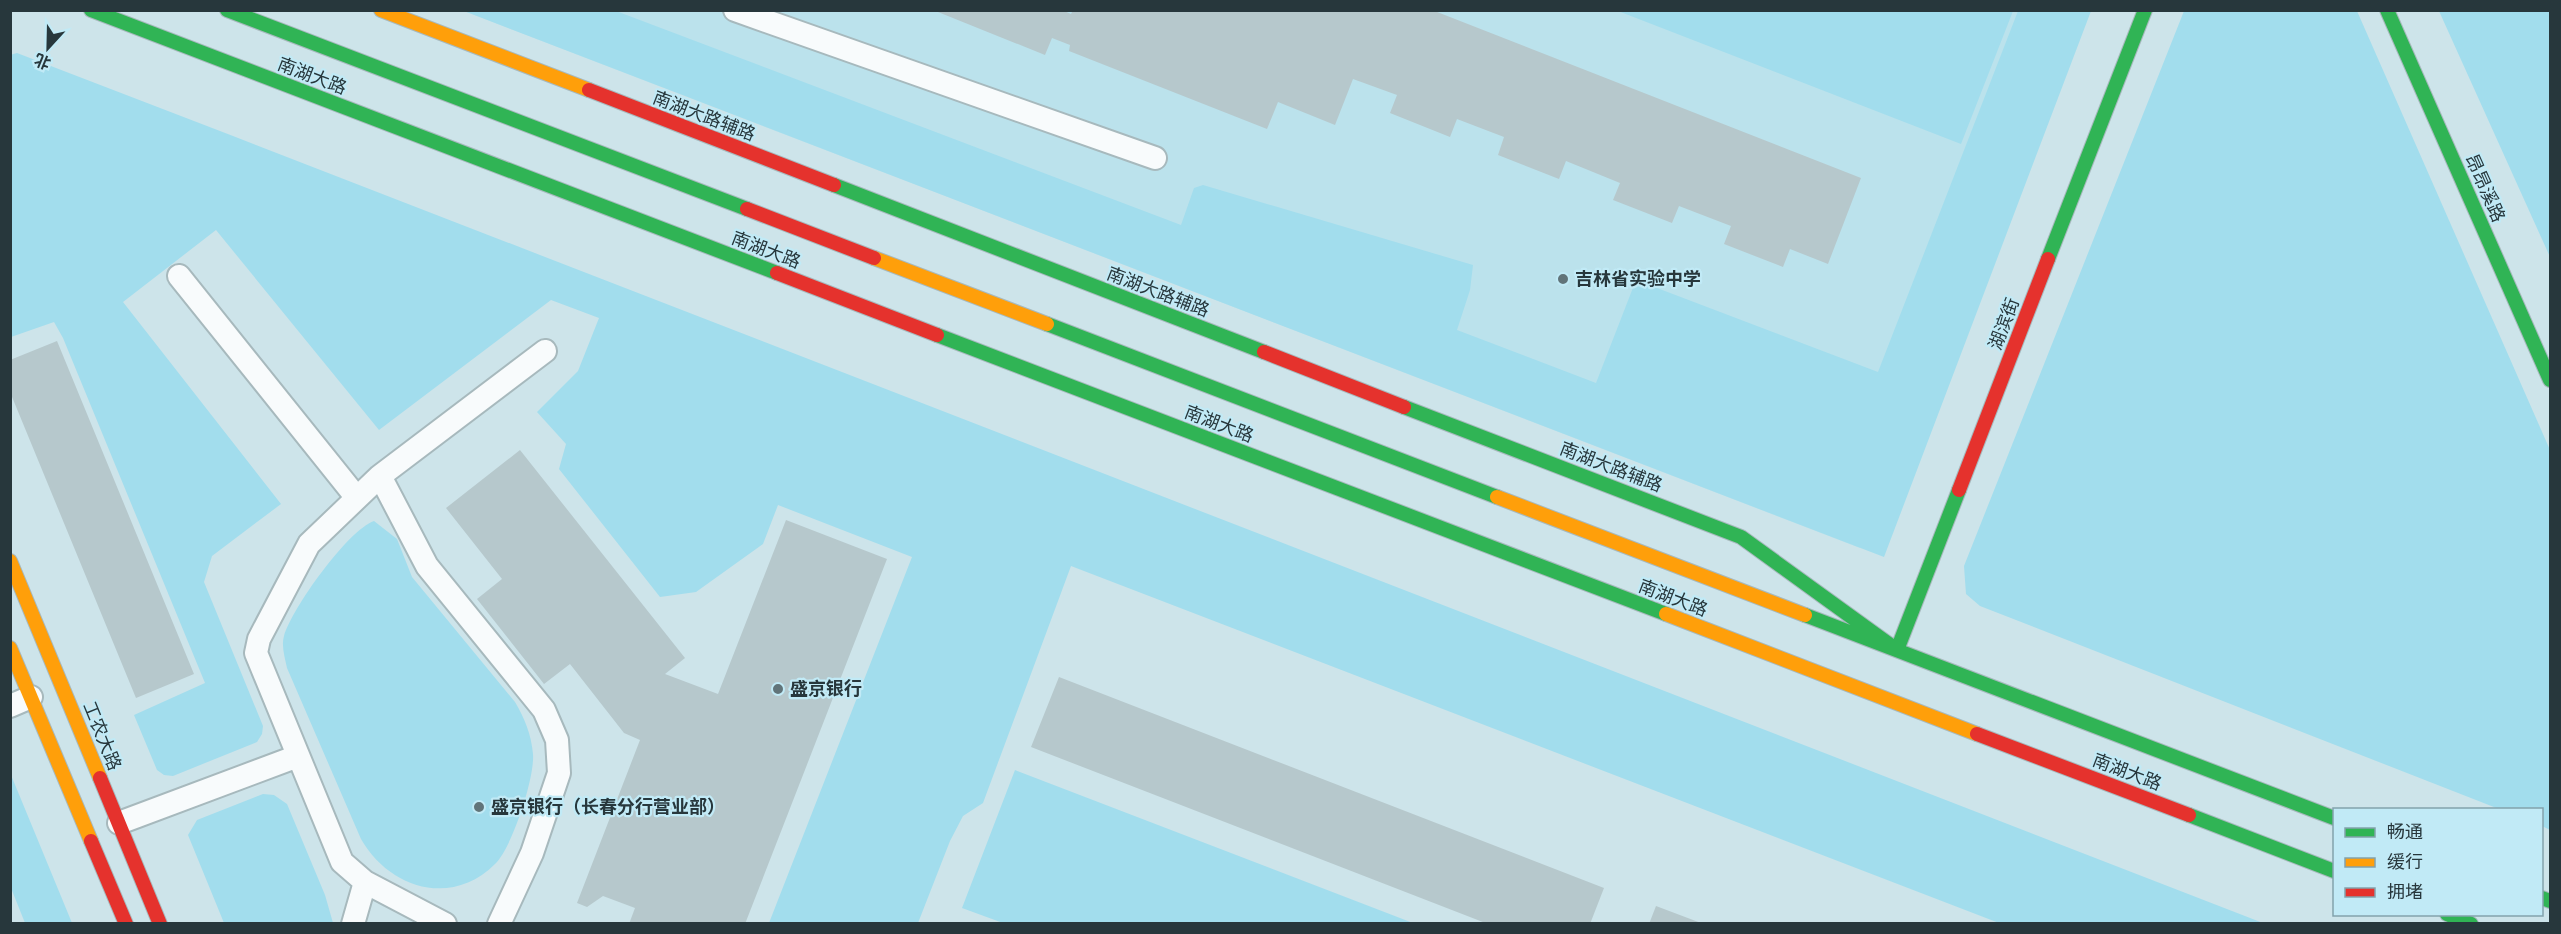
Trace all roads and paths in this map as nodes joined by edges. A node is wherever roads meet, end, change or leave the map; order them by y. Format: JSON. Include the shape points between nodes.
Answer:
{"nodes":[{"id":1,"x":91,"y":10,"type":"edge"},
{"id":2,"x":227,"y":10,"type":"edge"},
{"id":3,"x":381,"y":10,"type":"edge"},
{"id":4,"x":735,"y":10,"type":"edge"},
{"id":5,"x":2145,"y":10,"type":"edge"},
{"id":6,"x":2387,"y":10,"type":"edge"},
{"id":7,"x":1155,"y":158,"type":"dead end"},
{"id":8,"x":179,"y":276,"type":"dead end"},
{"id":9,"x":545,"y":351,"type":"dead end"},
{"id":10,"x":2550,"y":380,"type":"edge"},
{"id":11,"x":380,"y":476,"type":"junction"},
{"id":12,"x":357,"y":498,"type":"junction"},
{"id":13,"x":10,"y":561,"type":"edge"},
{"id":14,"x":10,"y":648,"type":"edge"},
{"id":15,"x":1897,"y":650,"type":"junction"},
{"id":16,"x":21,"y":701,"type":"edge"},
{"id":17,"x":298,"y":756,"type":"junction"},
{"id":18,"x":2333,"y":818,"type":"edge"},
{"id":19,"x":119,"y":823,"type":"junction"},
{"id":20,"x":2333,"y":871,"type":"edge"},
{"id":21,"x":365,"y":882,"type":"junction"},
{"id":22,"x":2450,"y":916,"type":"edge"},
{"id":23,"x":126,"y":924,"type":"edge"},
{"id":24,"x":160,"y":924,"type":"edge"},
{"id":25,"x":353,"y":924,"type":"edge"},
{"id":26,"x":445,"y":924,"type":"edge"},
{"id":27,"x":499,"y":924,"type":"edge"},
{"id":28,"x":2470,"y":924,"type":"edge"}],
"edges":[{"from":1,"to":20,"type":"main road","name":"南湖大路"},
{"from":2,"to":15,"type":"main road","name":"南湖大路"},
{"from":3,"to":15,"type":"main road","name":"南湖大路辅路","via":[[1741,537]]},
{"from":4,"to":7,"type":"lane"},
{"from":5,"to":15,"type":"main road","name":"湖滨街"},
{"from":6,"to":10,"type":"main road","name":"昂昂溪路"},
{"from":8,"to":12,"type":"lane"},
{"from":9,"to":11,"type":"lane"},
{"from":11,"to":12,"type":"lane"},
{"from":11,"to":27,"type":"lane","via":[[427,566],[544,710],[557,740],[559,773],[532,853]]},
{"from":12,"to":17,"type":"lane","via":[[309,544],[259,639],[256,653]]},
{"from":13,"to":19,"type":"main road","name":"工农大路"},
{"from":14,"to":16,"type":"main road"},
{"from":15,"to":18,"type":"main road","name":"南湖大路"},
{"from":16,"to":23,"type":"main road"},
{"from":17,"to":19,"type":"lane"},
{"from":17,"to":21,"type":"lane","via":[[342,862]]},
{"from":19,"to":24,"type":"main road","name":"工农大路"},
{"from":21,"to":25,"type":"lane"},
{"from":21,"to":26,"type":"lane"},
{"from":22,"to":28,"type":"main road"}]}
